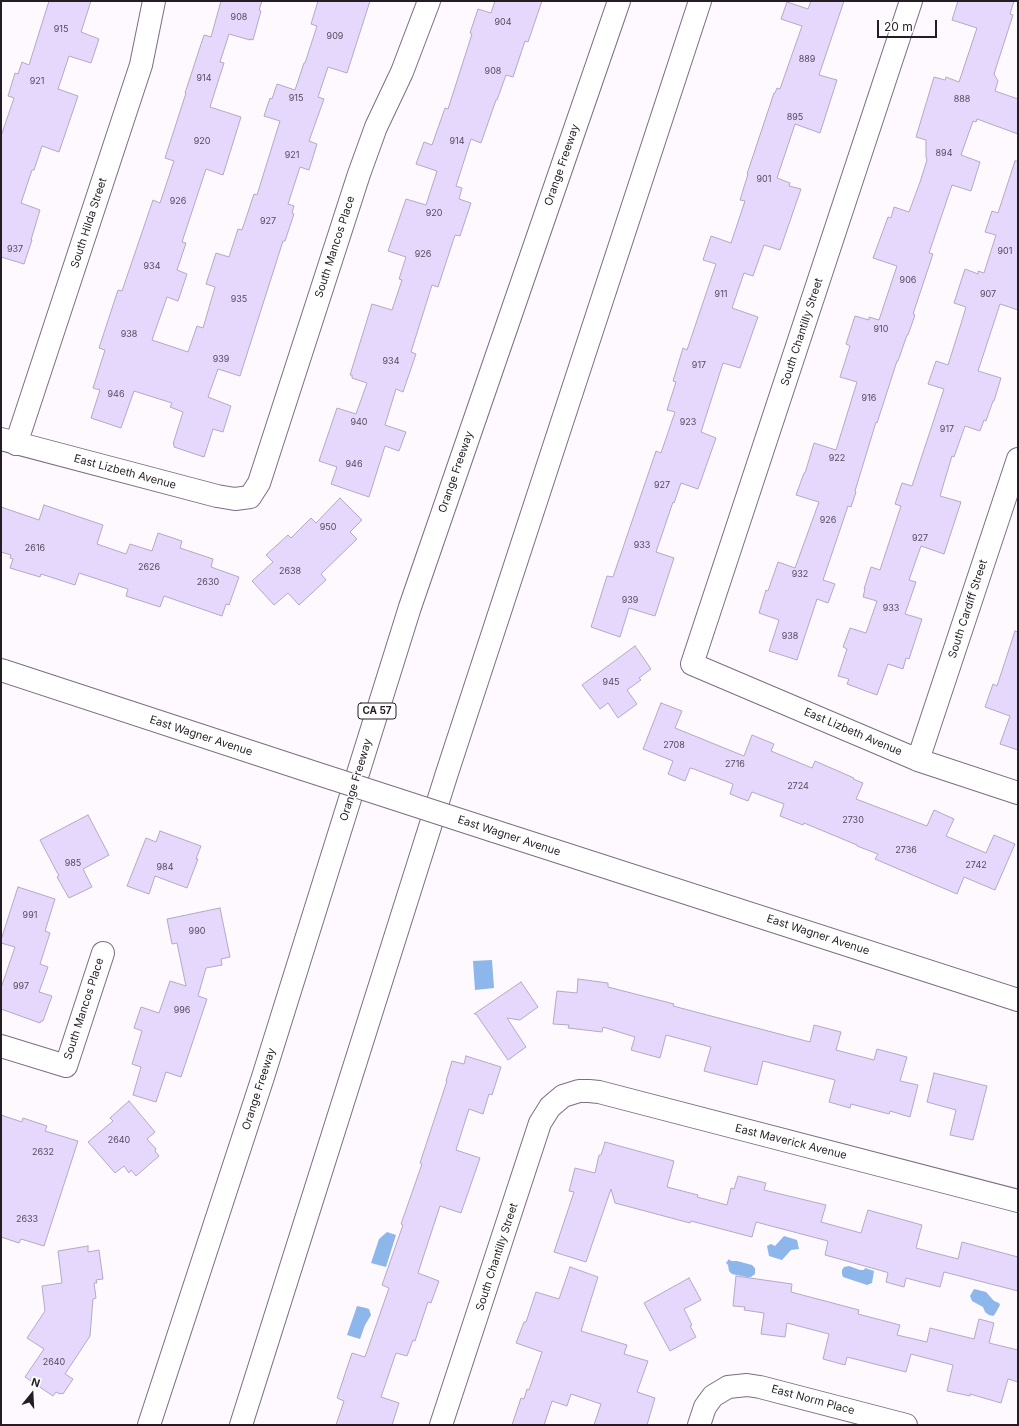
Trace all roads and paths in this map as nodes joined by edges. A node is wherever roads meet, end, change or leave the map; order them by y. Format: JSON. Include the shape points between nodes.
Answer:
{"nodes":[{"id":1,"x":154,"y":1,"type":"edge"},
{"id":2,"x":429,"y":1,"type":"edge"},
{"id":3,"x":618,"y":1,"type":"edge"},
{"id":4,"x":700,"y":1,"type":"edge"},
{"id":5,"x":911,"y":1,"type":"edge"},
{"id":6,"x":9,"y":442,"type":"edge"},
{"id":7,"x":1018,"y":459,"type":"edge"},
{"id":8,"x":250,"y":497,"type":"joint"},
{"id":9,"x":692,"y":664,"type":"joint"},
{"id":10,"x":1,"y":670,"type":"edge"},
{"id":11,"x":918,"y":760,"type":"junction"},
{"id":12,"x":1018,"y":793,"type":"edge"},
{"id":13,"x":103,"y":953,"type":"dead end"},
{"id":14,"x":1018,"y":1000,"type":"edge"},
{"id":15,"x":1,"y":1046,"type":"edge"},
{"id":16,"x":563,"y":1096,"type":"joint"},
{"id":17,"x":1018,"y":1201,"type":"edge"},
{"id":18,"x":149,"y":1425,"type":"edge"},
{"id":19,"x":241,"y":1425,"type":"edge"},
{"id":20,"x":441,"y":1425,"type":"edge"},
{"id":21,"x":699,"y":1425,"type":"edge"},
{"id":22,"x":906,"y":1425,"type":"edge"}],
"edges":[{"from":1,"to":6,"type":"main road","name":"South Hilda Street","via":[[141,65]]},
{"from":2,"to":8,"type":"main road","name":"South Mancos Place","via":[[359,174],[258,483]]},
{"from":3,"to":18,"type":"main road","name":"Orange Freeway","number":"CA 57","via":[[410,607],[266,1069]]},
{"from":4,"to":19,"type":"main road","via":[[447,773]]},
{"from":5,"to":9,"type":"main road","name":"South Chantilly Street"},
{"from":6,"to":8,"type":"main road","name":"East Lizbeth Avenue","via":[[218,496],[235,499]]},
{"from":7,"to":11,"type":"main road","name":"South Cardiff Street"},
{"from":9,"to":11,"type":"main road","name":"East Lizbeth Avenue"},
{"from":10,"to":14,"type":"main road","name":"East Wagner Avenue","bridge":true},
{"from":11,"to":12,"type":"main road","name":"East Lizbeth Avenue"},
{"from":13,"to":15,"type":"main road","name":"South Mancos Place","via":[[66,1066]]},
{"from":16,"to":17,"type":"main road","name":"East Maverick Avenue","via":[[579,1091],[599,1092]]},
{"from":16,"to":20,"type":"main road","name":"South Chantilly Street","via":[[550,1107],[540,1124]]},
{"from":21,"to":22,"type":"main road","name":"East Norm Place","via":[[708,1401],[713,1396],[728,1387],[747,1384]]}]}
